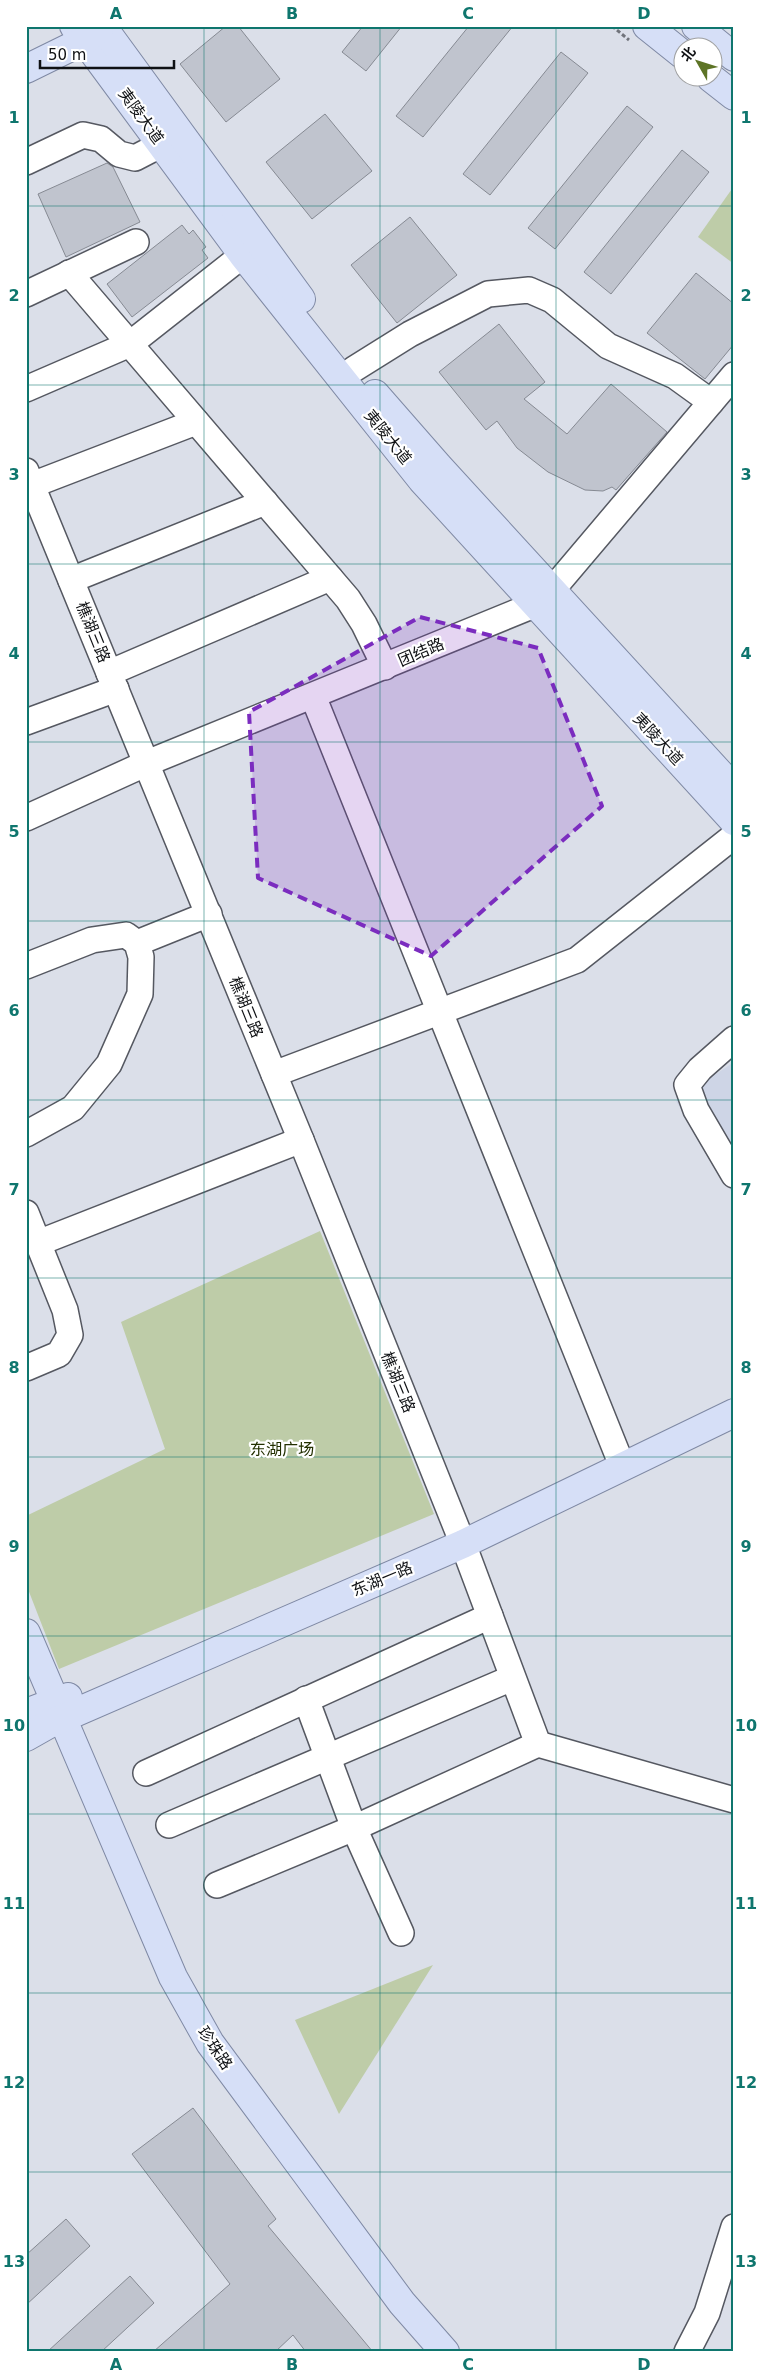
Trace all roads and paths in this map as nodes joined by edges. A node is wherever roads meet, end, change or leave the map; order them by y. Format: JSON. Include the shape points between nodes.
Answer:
{"nodes":[{"id":1,"x":647,"y":26,"type":"edge"},
{"id":2,"x":696,"y":26,"type":"edge"},
{"id":3,"x":93,"y":29,"type":"edge"},
{"id":4,"x":672,"y":46,"type":"edge"},
{"id":5,"x":734,"y":57,"type":"edge"},
{"id":6,"x":26,"y":69,"type":"edge"},
{"id":7,"x":722,"y":87,"type":"edge"},
{"id":8,"x":734,"y":96,"type":"edge"},
{"id":9,"x":162,"y":144,"type":"junction"},
{"id":10,"x":26,"y":162,"type":"edge"},
{"id":11,"x":136,"y":242,"type":"dead end"},
{"id":12,"x":243,"y":256,"type":"junction"},
{"id":13,"x":69,"y":273,"type":"junction"},
{"id":14,"x":26,"y":294,"type":"edge"},
{"id":15,"x":130,"y":344,"type":"junction"},
{"id":16,"x":354,"y":369,"type":"junction"},
{"id":17,"x":734,"y":375,"type":"edge"},
{"id":18,"x":26,"y":389,"type":"edge"},
{"id":19,"x":734,"y":393,"type":"edge"},
{"id":20,"x":711,"y":402,"type":"junction"},
{"id":21,"x":196,"y":422,"type":"junction"},
{"id":22,"x":29,"y":478,"type":"edge"},
{"id":23,"x":265,"y":502,"type":"junction"},
{"id":24,"x":330,"y":578,"type":"junction"},
{"id":25,"x":71,"y":580,"type":"junction"},
{"id":26,"x":547,"y":602,"type":"junction"},
{"id":27,"x":385,"y":667,"type":"junction"},
{"id":28,"x":113,"y":681,"type":"junction"},
{"id":29,"x":317,"y":706,"type":"junction"},
{"id":30,"x":26,"y":722,"type":"edge"},
{"id":31,"x":150,"y":769,"type":"junction"},
{"id":32,"x":734,"y":789,"type":"edge"},
{"id":33,"x":26,"y":818,"type":"edge"},
{"id":34,"x":734,"y":821,"type":"edge"},
{"id":35,"x":26,"y":831,"type":"edge"},
{"id":36,"x":734,"y":836,"type":"edge"},
{"id":37,"x":209,"y":914,"type":"junction"},
{"id":38,"x":137,"y":942,"type":"junction"},
{"id":39,"x":26,"y":966,"type":"edge"},
{"id":40,"x":440,"y":1011,"type":"junction"},
{"id":41,"x":734,"y":1039,"type":"edge"},
{"id":42,"x":274,"y":1074,"type":"junction"},
{"id":43,"x":26,"y":1134,"type":"edge"},
{"id":44,"x":300,"y":1140,"type":"junction"},
{"id":45,"x":734,"y":1175,"type":"edge"},
{"id":46,"x":26,"y":1213,"type":"edge"},
{"id":47,"x":38,"y":1243,"type":"junction"},
{"id":48,"x":26,"y":1368,"type":"edge"},
{"id":49,"x":734,"y":1394,"type":"edge"},
{"id":50,"x":734,"y":1412,"type":"edge"},
{"id":51,"x":617,"y":1453,"type":"junction"},
{"id":52,"x":459,"y":1536,"type":"junction"},
{"id":53,"x":490,"y":1616,"type":"junction"},
{"id":54,"x":26,"y":1633,"type":"edge"},
{"id":55,"x":26,"y":1669,"type":"edge"},
{"id":56,"x":512,"y":1678,"type":"junction"},
{"id":57,"x":306,"y":1699,"type":"junction"},
{"id":58,"x":39,"y":1719,"type":"edge"},
{"id":59,"x":538,"y":1744,"type":"junction"},
{"id":60,"x":329,"y":1757,"type":"junction"},
{"id":61,"x":146,"y":1772,"type":"dead end"},
{"id":62,"x":734,"y":1800,"type":"edge"},
{"id":63,"x":169,"y":1824,"type":"dead end"},
{"id":64,"x":354,"y":1828,"type":"junction"},
{"id":65,"x":217,"y":1885,"type":"dead end"},
{"id":66,"x":401,"y":1934,"type":"dead end"},
{"id":67,"x":734,"y":2227,"type":"edge"},
{"id":68,"x":421,"y":2352,"type":"edge"},
{"id":69,"x":445,"y":2352,"type":"edge"},
{"id":70,"x":687,"y":2352,"type":"edge"}],
"edges":[{"from":1,"to":4,"type":"main road"},
{"from":2,"to":5,"type":"main road"},
{"from":3,"to":6,"type":"main road"},
{"from":3,"to":9,"type":"main road","name":"夷陵大道"},
{"from":3,"to":16,"type":"main road","name":"夷陵大道"},
{"from":7,"to":8,"type":"main road"},
{"from":9,"to":10,"type":"street","via":[[135,158],[119,154],[101,140],[83,135]]},
{"from":9,"to":12,"type":"main road","name":"夷陵大道"},
{"from":11,"to":13,"type":"street"},
{"from":12,"to":15,"type":"street"},
{"from":12,"to":26,"type":"main road","name":"夷陵大道","via":[[422,480]]},
{"from":13,"to":14,"type":"street"},
{"from":13,"to":15,"type":"street"},
{"from":15,"to":18,"type":"street"},
{"from":15,"to":21,"type":"street"},
{"from":16,"to":20,"type":"street","via":[[410,334],[488,294],[529,290],[552,300],[608,346],[675,376]]},
{"from":16,"to":26,"type":"main road","name":"夷陵大道","via":[[438,466]]},
{"from":17,"to":20,"type":"street","name":"团结路"},
{"from":19,"to":26,"type":"street","name":"团结路"},
{"from":20,"to":26,"type":"street","name":"团结路"},
{"from":21,"to":22,"type":"street"},
{"from":21,"to":23,"type":"street"},
{"from":22,"to":25,"type":"street","name":"樵湖三路"},
{"from":23,"to":24,"type":"street"},
{"from":23,"to":25,"type":"street"},
{"from":24,"to":27,"type":"street","via":[[364,624]]},
{"from":24,"to":28,"type":"street"},
{"from":25,"to":28,"type":"street","name":"樵湖三路"},
{"from":26,"to":27,"type":"street","name":"团结路"},
{"from":26,"to":29,"type":"street","name":"团结路"},
{"from":26,"to":32,"type":"main road","name":"夷陵大道"},
{"from":26,"to":34,"type":"main road","name":"夷陵大道"},
{"from":27,"to":31,"type":"street","name":"团结路"},
{"from":28,"to":30,"type":"street"},
{"from":28,"to":31,"type":"street","name":"樵湖三路"},
{"from":29,"to":31,"type":"street","name":"团结路"},
{"from":29,"to":40,"type":"street"},
{"from":31,"to":33,"type":"street","name":"团结路"},
{"from":31,"to":35,"type":"street","name":"团结路"},
{"from":31,"to":37,"type":"street","name":"樵湖三路"},
{"from":36,"to":40,"type":"street","via":[[576,960]]},
{"from":37,"to":38,"type":"street"},
{"from":37,"to":42,"type":"street","name":"樵湖三路"},
{"from":38,"to":39,"type":"street","via":[[126,935],[92,940]]},
{"from":38,"to":43,"type":"street","via":[[142,958],[140,994],[109,1064],[73,1108]]},
{"from":40,"to":42,"type":"street"},
{"from":40,"to":51,"type":"street"},
{"from":41,"to":45,"type":"street","via":[[700,1069],[688,1085],[696,1110]]},
{"from":42,"to":44,"type":"street","name":"樵湖三路"},
{"from":44,"to":47,"type":"street"},
{"from":44,"to":52,"type":"street","name":"樵湖三路"},
{"from":46,"to":47,"type":"street"},
{"from":47,"to":48,"type":"street","via":[[65,1310],[70,1336],[60,1354]]},
{"from":49,"to":51,"type":"main road"},
{"from":50,"to":52,"type":"main road"},
{"from":51,"to":52,"type":"main road"},
{"from":52,"to":53,"type":"street","name":"樵湖三路"},
{"from":52,"to":58,"type":"main road"},
{"from":53,"to":56,"type":"street","name":"樵湖三路"},
{"from":53,"to":57,"type":"street"},
{"from":54,"to":58,"type":"main road"},
{"from":55,"to":58,"type":"main road"},
{"from":56,"to":59,"type":"street","name":"樵湖三路"},
{"from":56,"to":60,"type":"street"},
{"from":57,"to":60,"type":"street"},
{"from":57,"to":61,"type":"street"},
{"from":58,"to":68,"type":"main road","name":"珍珠路","via":[[157,1984],[196,2053],[388,2315]]},
{"from":58,"to":69,"type":"main road","name":"珍珠路","via":[[210,2044],[402,2303]]},
{"from":59,"to":62,"type":"street"},
{"from":59,"to":64,"type":"street"},
{"from":60,"to":63,"type":"street"},
{"from":60,"to":64,"type":"street"},
{"from":64,"to":65,"type":"street"},
{"from":64,"to":66,"type":"street"},
{"from":67,"to":70,"type":"street","via":[[708,2313]]}]}
